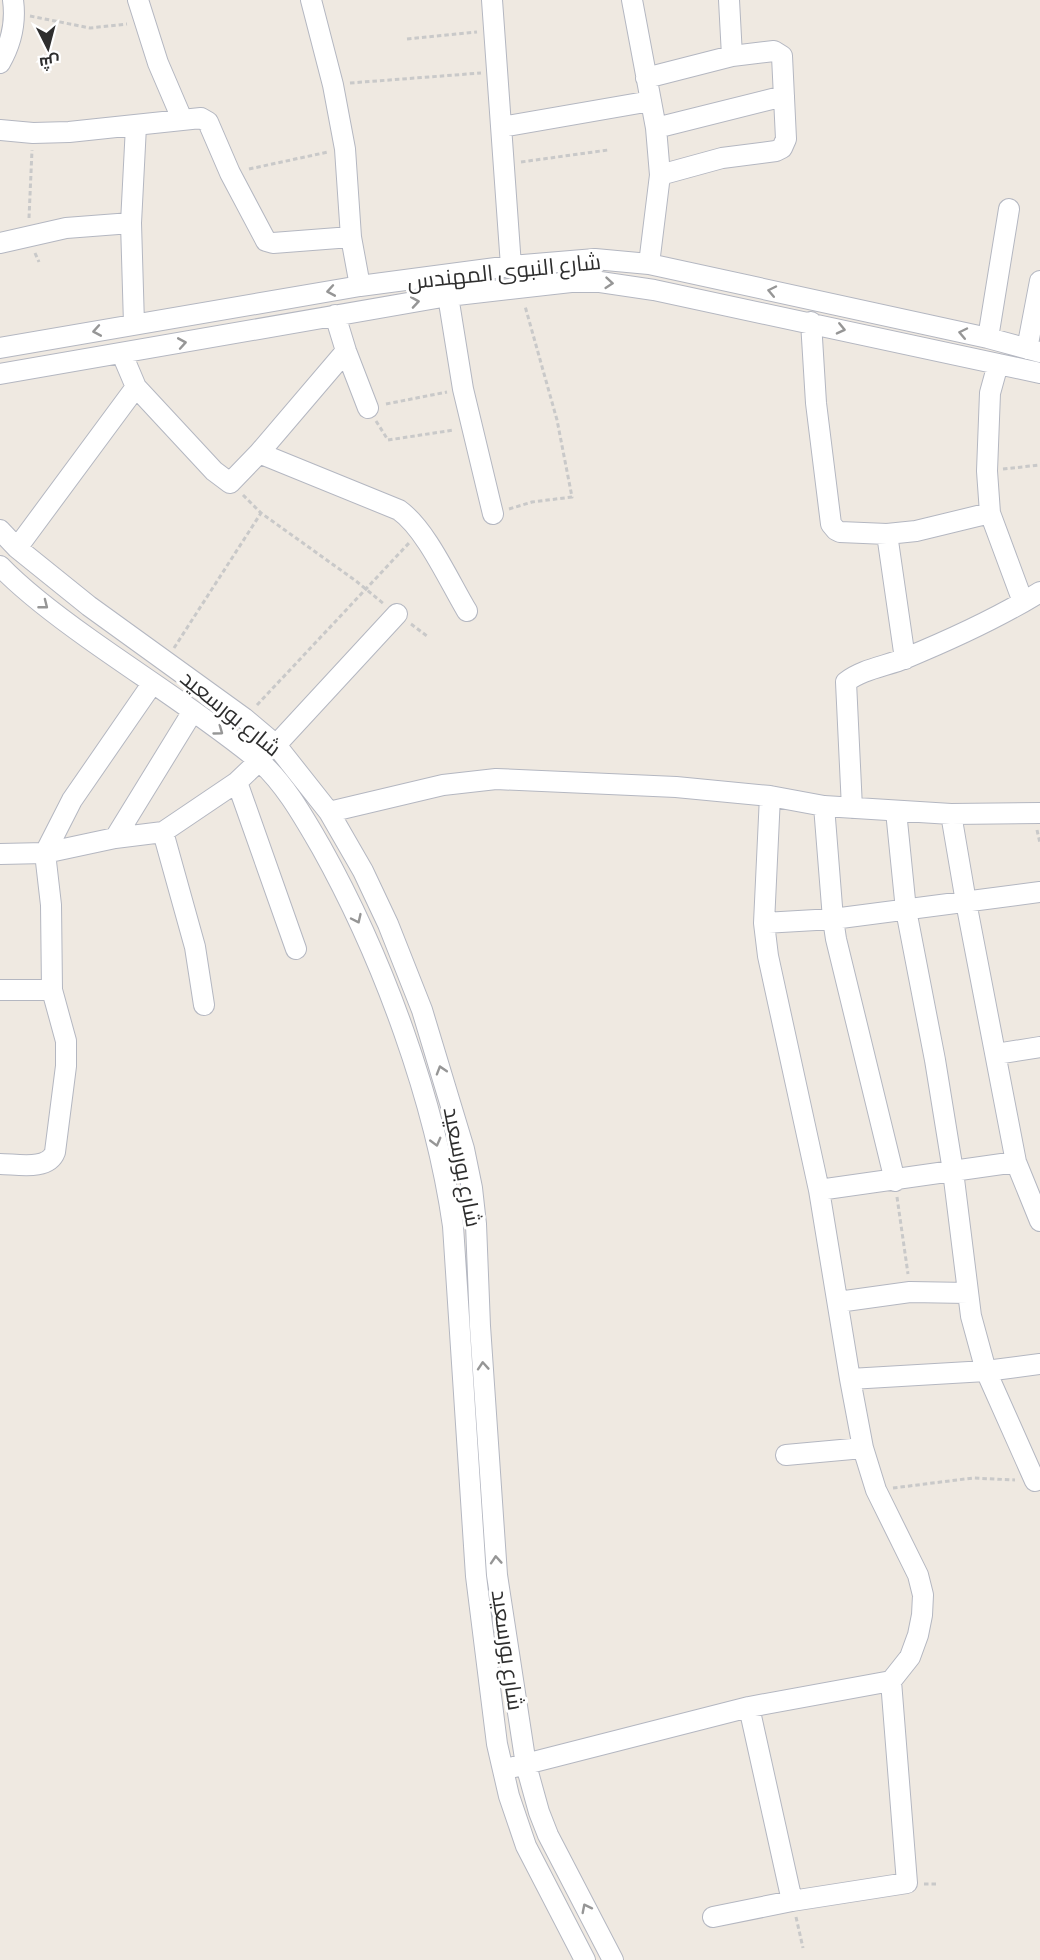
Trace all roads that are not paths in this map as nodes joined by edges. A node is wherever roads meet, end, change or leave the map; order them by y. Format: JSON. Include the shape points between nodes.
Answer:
{"nodes":[{"id":1,"x":138,"y":0,"type":"edge"},
{"id":2,"x":311,"y":0,"type":"edge"},
{"id":3,"x":492,"y":0,"type":"edge"},
{"id":4,"x":632,"y":0,"type":"edge"},
{"id":5,"x":729,"y":0,"type":"edge"},
{"id":6,"x":14,"y":7,"type":"edge"},
{"id":7,"x":732,"y":56,"type":"junction"},
{"id":8,"x":2,"y":57,"type":"edge"},
{"id":9,"x":646,"y":78,"type":"junction"},
{"id":10,"x":784,"y":96,"type":"junction"},
{"id":11,"x":651,"y":101,"type":"junction"},
{"id":12,"x":182,"y":119,"type":"junction"},
{"id":13,"x":136,"y":126,"type":"junction"},
{"id":14,"x":502,"y":127,"type":"junction"},
{"id":15,"x":656,"y":128,"type":"junction"},
{"id":16,"x":0,"y":130,"type":"edge"},
{"id":17,"x":660,"y":175,"type":"junction"},
{"id":18,"x":1009,"y":209,"type":"dead end"},
{"id":19,"x":132,"y":223,"type":"junction"},
{"id":20,"x":351,"y":237,"type":"junction"},
{"id":21,"x":0,"y":243,"type":"edge"},
{"id":22,"x":650,"y":264,"type":"junction"},
{"id":23,"x":511,"y":266,"type":"junction"},
{"id":24,"x":1040,"y":281,"type":"edge"},
{"id":25,"x":360,"y":286,"type":"junction"},
{"id":26,"x":448,"y":296,"type":"junction"},
{"id":27,"x":335,"y":315,"type":"junction"},
{"id":28,"x":811,"y":322,"type":"junction"},
{"id":29,"x":134,"y":324,"type":"junction"},
{"id":30,"x":988,"y":338,"type":"junction"},
{"id":31,"x":0,"y":348,"type":"edge"},
{"id":32,"x":1034,"y":350,"type":"edge"},
{"id":33,"x":346,"y":351,"type":"junction"},
{"id":34,"x":122,"y":354,"type":"junction"},
{"id":35,"x":998,"y":364,"type":"junction"},
{"id":36,"x":1040,"y":373,"type":"edge"},
{"id":37,"x":0,"y":374,"type":"edge"},
{"id":38,"x":136,"y":387,"type":"junction"},
{"id":39,"x":368,"y":408,"type":"road end"},
{"id":40,"x":259,"y":453,"type":"junction"},
{"id":41,"x":990,"y":513,"type":"junction"},
{"id":42,"x":493,"y":514,"type":"road end"},
{"id":43,"x":0,"y":530,"type":"edge"},
{"id":44,"x":887,"y":534,"type":"junction"},
{"id":45,"x":17,"y":548,"type":"junction"},
{"id":46,"x":0,"y":566,"type":"edge"},
{"id":47,"x":1032,"y":597,"type":"edge"},
{"id":48,"x":467,"y":611,"type":"dead end"},
{"id":49,"x":397,"y":614,"type":"dead end"},
{"id":50,"x":905,"y":659,"type":"junction"},
{"id":51,"x":152,"y":684,"type":"junction"},
{"id":52,"x":193,"y":711,"type":"junction"},
{"id":53,"x":276,"y":745,"type":"junction"},
{"id":54,"x":260,"y":761,"type":"junction"},
{"id":55,"x":237,"y":782,"type":"junction"},
{"id":56,"x":770,"y":796,"type":"junction"},
{"id":57,"x":824,"y":806,"type":"junction"},
{"id":58,"x":852,"y":808,"type":"junction"},
{"id":59,"x":896,"y":810,"type":"junction"},
{"id":60,"x":329,"y":812,"type":"junction"},
{"id":61,"x":1040,"y":813,"type":"edge"},
{"id":62,"x":951,"y":814,"type":"junction"},
{"id":63,"x":163,"y":832,"type":"junction"},
{"id":64,"x":115,"y":838,"type":"junction"},
{"id":65,"x":45,"y":853,"type":"junction"},
{"id":66,"x":0,"y":854,"type":"edge"},
{"id":67,"x":363,"y":871,"type":"junction"},
{"id":68,"x":340,"y":882,"type":"junction"},
{"id":69,"x":1040,"y":892,"type":"edge"},
{"id":70,"x":966,"y":902,"type":"junction"},
{"id":71,"x":906,"y":910,"type":"junction"},
{"id":72,"x":833,"y":919,"type":"junction"},
{"id":73,"x":764,"y":923,"type":"junction"},
{"id":74,"x":296,"y":949,"type":"dead end"},
{"id":75,"x":0,"y":990,"type":"edge"},
{"id":76,"x":52,"y":990,"type":"junction"},
{"id":77,"x":204,"y":1005,"type":"dead end"},
{"id":78,"x":1040,"y":1047,"type":"edge"},
{"id":79,"x":996,"y":1054,"type":"junction"},
{"id":80,"x":1016,"y":1162,"type":"junction"},
{"id":81,"x":0,"y":1164,"type":"edge"},
{"id":82,"x":953,"y":1171,"type":"junction"},
{"id":83,"x":895,"y":1180,"type":"junction"},
{"id":84,"x":819,"y":1190,"type":"junction"},
{"id":85,"x":1040,"y":1221,"type":"edge"},
{"id":86,"x":968,"y":1293,"type":"junction"},
{"id":87,"x":838,"y":1302,"type":"junction"},
{"id":88,"x":1040,"y":1364,"type":"edge"},
{"id":89,"x":986,"y":1371,"type":"junction"},
{"id":90,"x":850,"y":1379,"type":"junction"},
{"id":91,"x":863,"y":1448,"type":"junction"},
{"id":92,"x":786,"y":1455,"type":"dead end"},
{"id":93,"x":1038,"y":1480,"type":"edge"},
{"id":94,"x":891,"y":1681,"type":"junction"},
{"id":95,"x":749,"y":1707,"type":"junction"},
{"id":96,"x":526,"y":1765,"type":"junction"},
{"id":97,"x":502,"y":1770,"type":"junction"},
{"id":98,"x":792,"y":1901,"type":"junction"},
{"id":99,"x":713,"y":1917,"type":"dead end"},
{"id":100,"x":585,"y":1960,"type":"edge"},
{"id":101,"x":613,"y":1960,"type":"edge"}],
"edges":[{"from":1,"to":12,"type":"street","via":[[143,23]]},
{"from":2,"to":20,"type":"street","via":[[345,149]]},
{"from":3,"to":14,"type":"street"},
{"from":4,"to":9,"type":"street"},
{"from":5,"to":7,"type":"street"},
{"from":6,"to":8,"type":"street","via":[[12,34]]},
{"from":7,"to":9,"type":"street"},
{"from":7,"to":10,"type":"street","via":[[774,51],[781,54]]},
{"from":9,"to":11,"type":"street"},
{"from":10,"to":15,"type":"street"},
{"from":10,"to":17,"type":"street","via":[[786,139],[782,148],[722,158]]},
{"from":11,"to":14,"type":"street"},
{"from":11,"to":15,"type":"street"},
{"from":12,"to":13,"type":"street"},
{"from":12,"to":20,"type":"street","via":[[201,118],[208,122],[230,173],[268,242]]},
{"from":13,"to":16,"type":"street","via":[[69,132]]},
{"from":13,"to":19,"type":"street"},
{"from":14,"to":23,"type":"street"},
{"from":15,"to":17,"type":"street"},
{"from":17,"to":22,"type":"street"},
{"from":18,"to":30,"type":"street"},
{"from":19,"to":21,"type":"street","via":[[87,225]]},
{"from":19,"to":29,"type":"street"},
{"from":20,"to":25,"type":"street"},
{"from":22,"to":23,"type":"street","name":"شارع النبوى المهندس","via":[[570,259]]},
{"from":30,"to":22,"type":"street","name":"شارع النبوى المهندس","one_way":true},
{"from":23,"to":25,"type":"street","name":"شارع النبوى المهندس"},
{"from":24,"to":32,"type":"street"},
{"from":25,"to":29,"type":"street","name":"شارع النبوى المهندس","one_way":true},
{"from":27,"to":26,"type":"street","name":"شارع النبوى المهندس","one_way":true},
{"from":26,"to":28,"type":"street","name":"شارع النبوى المهندس","one_way":true,"via":[[571,282],[627,285]]},
{"from":26,"to":42,"type":"street","via":[[463,388]]},
{"from":27,"to":33,"type":"street"},
{"from":34,"to":27,"type":"street","name":"شارع النبوى المهندس","one_way":true},
{"from":28,"to":35,"type":"street","name":"شارع النبوى المهندس","one_way":true},
{"from":28,"to":44,"type":"street","via":[[818,425],[831,524],[840,532]]},
{"from":29,"to":31,"type":"street","name":"شارع النبوى المهندس","one_way":true},
{"from":30,"to":32,"type":"street","name":"شارع النبوى المهندس"},
{"from":33,"to":39,"type":"street"},
{"from":33,"to":40,"type":"street"},
{"from":34,"to":37,"type":"street","name":"شارع النبوى المهندس"},
{"from":34,"to":38,"type":"street"},
{"from":35,"to":36,"type":"street","name":"شارع النبوى المهندس"},
{"from":35,"to":41,"type":"street","via":[[990,393]]},
{"from":38,"to":40,"type":"street","via":[[214,471],[231,483]]},
{"from":38,"to":45,"type":"street"},
{"from":40,"to":48,"type":"street","via":[[399,510],[420,531]]},
{"from":41,"to":44,"type":"street"},
{"from":41,"to":47,"type":"street"},
{"from":43,"to":45,"type":"street","name":"شارع بورسعيد"},
{"from":44,"to":50,"type":"street"},
{"from":45,"to":53,"type":"street","name":"شارع بورسعيد","via":[[88,606]]},
{"from":46,"to":51,"type":"street","name":"شارع بورسعيد","one_way":true,"via":[[36,599]]},
{"from":47,"to":50,"type":"street"},
{"from":49,"to":53,"type":"street"},
{"from":50,"to":58,"type":"street","via":[[861,674],[845,685]]},
{"from":51,"to":52,"type":"street","name":"شارع بورسعيد"},
{"from":51,"to":65,"type":"street","via":[[72,800]]},
{"from":52,"to":54,"type":"street","name":"شارع بورسعيد","one_way":true},
{"from":52,"to":64,"type":"street"},
{"from":53,"to":60,"type":"street","name":"شارع بورسعيد"},
{"from":54,"to":55,"type":"street"},
{"from":54,"to":68,"type":"street","name":"شارع بورسعيد","via":[[304,818]]},
{"from":55,"to":63,"type":"street"},
{"from":55,"to":74,"type":"street"},
{"from":56,"to":57,"type":"street"},
{"from":56,"to":60,"type":"street","via":[[676,787],[496,779],[443,785]]},
{"from":56,"to":73,"type":"street"},
{"from":57,"to":58,"type":"street"},
{"from":57,"to":72,"type":"street"},
{"from":58,"to":59,"type":"street"},
{"from":59,"to":62,"type":"street"},
{"from":59,"to":71,"type":"street"},
{"from":60,"to":67,"type":"street","name":"شارع بورسعيد"},
{"from":61,"to":62,"type":"street"},
{"from":62,"to":70,"type":"street"},
{"from":63,"to":64,"type":"street"},
{"from":63,"to":77,"type":"street","via":[[195,947]]},
{"from":64,"to":65,"type":"street"},
{"from":65,"to":66,"type":"street"},
{"from":65,"to":76,"type":"street","via":[[51,905]]},
{"from":67,"to":68,"type":"street"},
{"from":96,"to":67,"type":"street","name":"شارع بورسعيد","one_way":true,"via":[[497,1575],[472,1188],[459,1129],[422,1010]]},
{"from":68,"to":97,"type":"street","name":"شارع بورسعيد","one_way":true,"via":[[398,1018],[424,1095],[448,1191],[476,1576]]},
{"from":69,"to":70,"type":"street"},
{"from":70,"to":71,"type":"street"},
{"from":70,"to":79,"type":"street"},
{"from":71,"to":72,"type":"street"},
{"from":71,"to":82,"type":"street"},
{"from":72,"to":73,"type":"street"},
{"from":72,"to":83,"type":"street"},
{"from":73,"to":84,"type":"street"},
{"from":75,"to":76,"type":"street"},
{"from":76,"to":81,"type":"street","via":[[66,1041],[55,1152],[53,1158],[39,1165]]},
{"from":78,"to":79,"type":"street"},
{"from":79,"to":80,"type":"street"},
{"from":80,"to":82,"type":"street"},
{"from":80,"to":85,"type":"street"},
{"from":82,"to":83,"type":"street"},
{"from":82,"to":86,"type":"street"},
{"from":83,"to":84,"type":"street"},
{"from":84,"to":87,"type":"street"},
{"from":86,"to":87,"type":"street","via":[[910,1292]]},
{"from":86,"to":89,"type":"street"},
{"from":87,"to":90,"type":"street"},
{"from":88,"to":89,"type":"street"},
{"from":89,"to":90,"type":"street"},
{"from":89,"to":93,"type":"street"},
{"from":90,"to":91,"type":"street"},
{"from":91,"to":92,"type":"street"},
{"from":91,"to":94,"type":"street","via":[[876,1490],[918,1575],[923,1595],[918,1635],[910,1657]]},
{"from":94,"to":95,"type":"street"},
{"from":94,"to":98,"type":"street","via":[[907,1883]]},
{"from":95,"to":96,"type":"street"},
{"from":95,"to":98,"type":"street"},
{"from":96,"to":97,"type":"street"},
{"from":101,"to":96,"type":"street","name":"شارع بورسعيد","one_way":true,"via":[[548,1835]]},
{"from":97,"to":100,"type":"street","name":"شارع بورسعيد","via":[[526,1846]]},
{"from":98,"to":99,"type":"street"}]}
